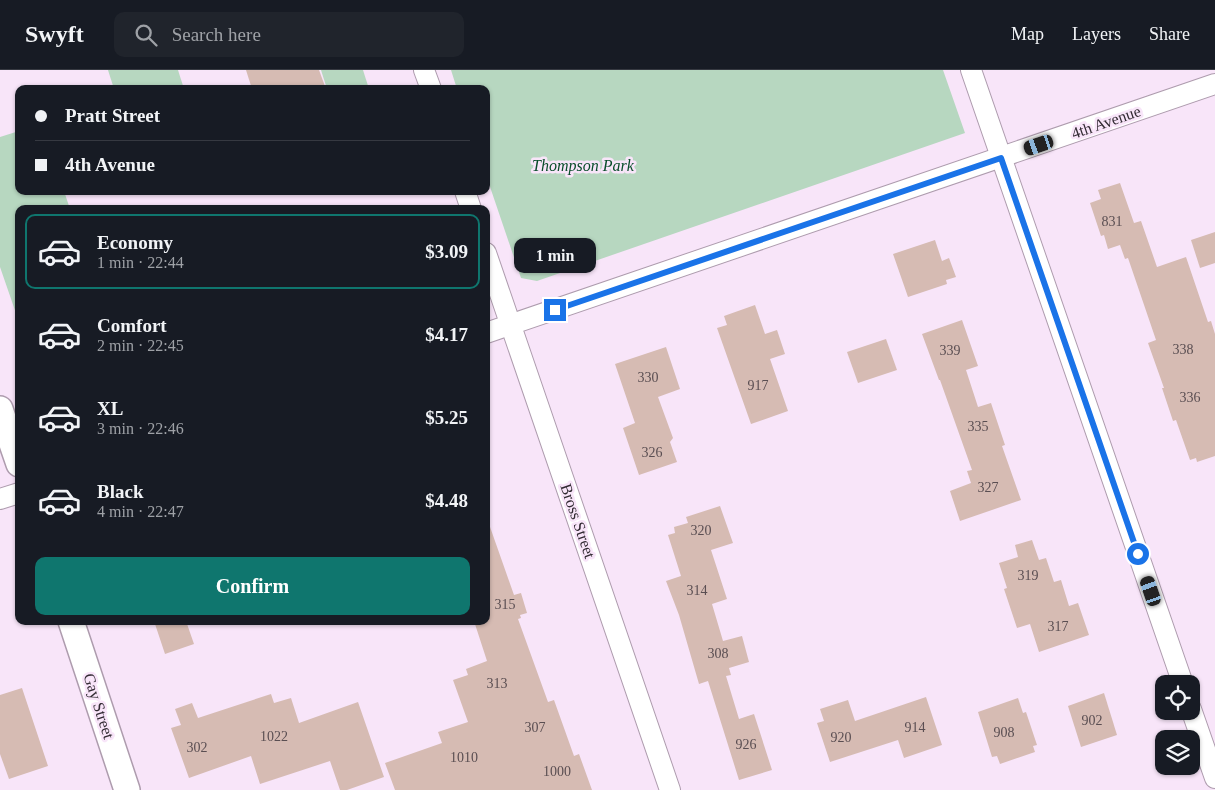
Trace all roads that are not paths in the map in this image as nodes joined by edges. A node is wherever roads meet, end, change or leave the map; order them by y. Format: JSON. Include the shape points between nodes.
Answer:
{"nodes":[{"id":1,"x":424,"y":70,"type":"edge"},
{"id":2,"x":971,"y":70,"type":"edge"},
{"id":3,"x":1215,"y":84,"type":"edge"},
{"id":4,"x":430,"y":85,"type":"edge"},
{"id":5,"x":1001,"y":158,"type":"junction"},
{"id":6,"x":490,"y":265,"type":"edge"},
{"id":7,"x":511,"y":325,"type":"junction"},
{"id":8,"x":490,"y":333,"type":"edge"},
{"id":9,"x":0,"y":409,"type":"edge"},
{"id":10,"x":15,"y":452,"type":"edge"},
{"id":11,"x":15,"y":494,"type":"edge"},
{"id":12,"x":0,"y":499,"type":"edge"},
{"id":13,"x":72,"y":625,"type":"edge"},
{"id":14,"x":1179,"y":675,"type":"edge"},
{"id":15,"x":1195,"y":720,"type":"edge"},
{"id":16,"x":1215,"y":778,"type":"edge"},
{"id":17,"x":127,"y":790,"type":"edge"},
{"id":18,"x":670,"y":790,"type":"edge"}],
"edges":[{"from":1,"to":4,"type":"street"},
{"from":2,"to":5,"type":"street"},
{"from":3,"to":5,"type":"street","name":"4th Avenue"},
{"from":5,"to":7,"type":"street","name":"4th Avenue"},
{"from":5,"to":14,"type":"street"},
{"from":6,"to":7,"type":"street","name":"Bross Street"},
{"from":7,"to":8,"type":"street","name":"4th Avenue"},
{"from":7,"to":18,"type":"street","name":"Bross Street"},
{"from":9,"to":10,"type":"street"},
{"from":11,"to":12,"type":"street"},
{"from":13,"to":17,"type":"street","name":"Gay Street"},
{"from":15,"to":16,"type":"street"}]}
